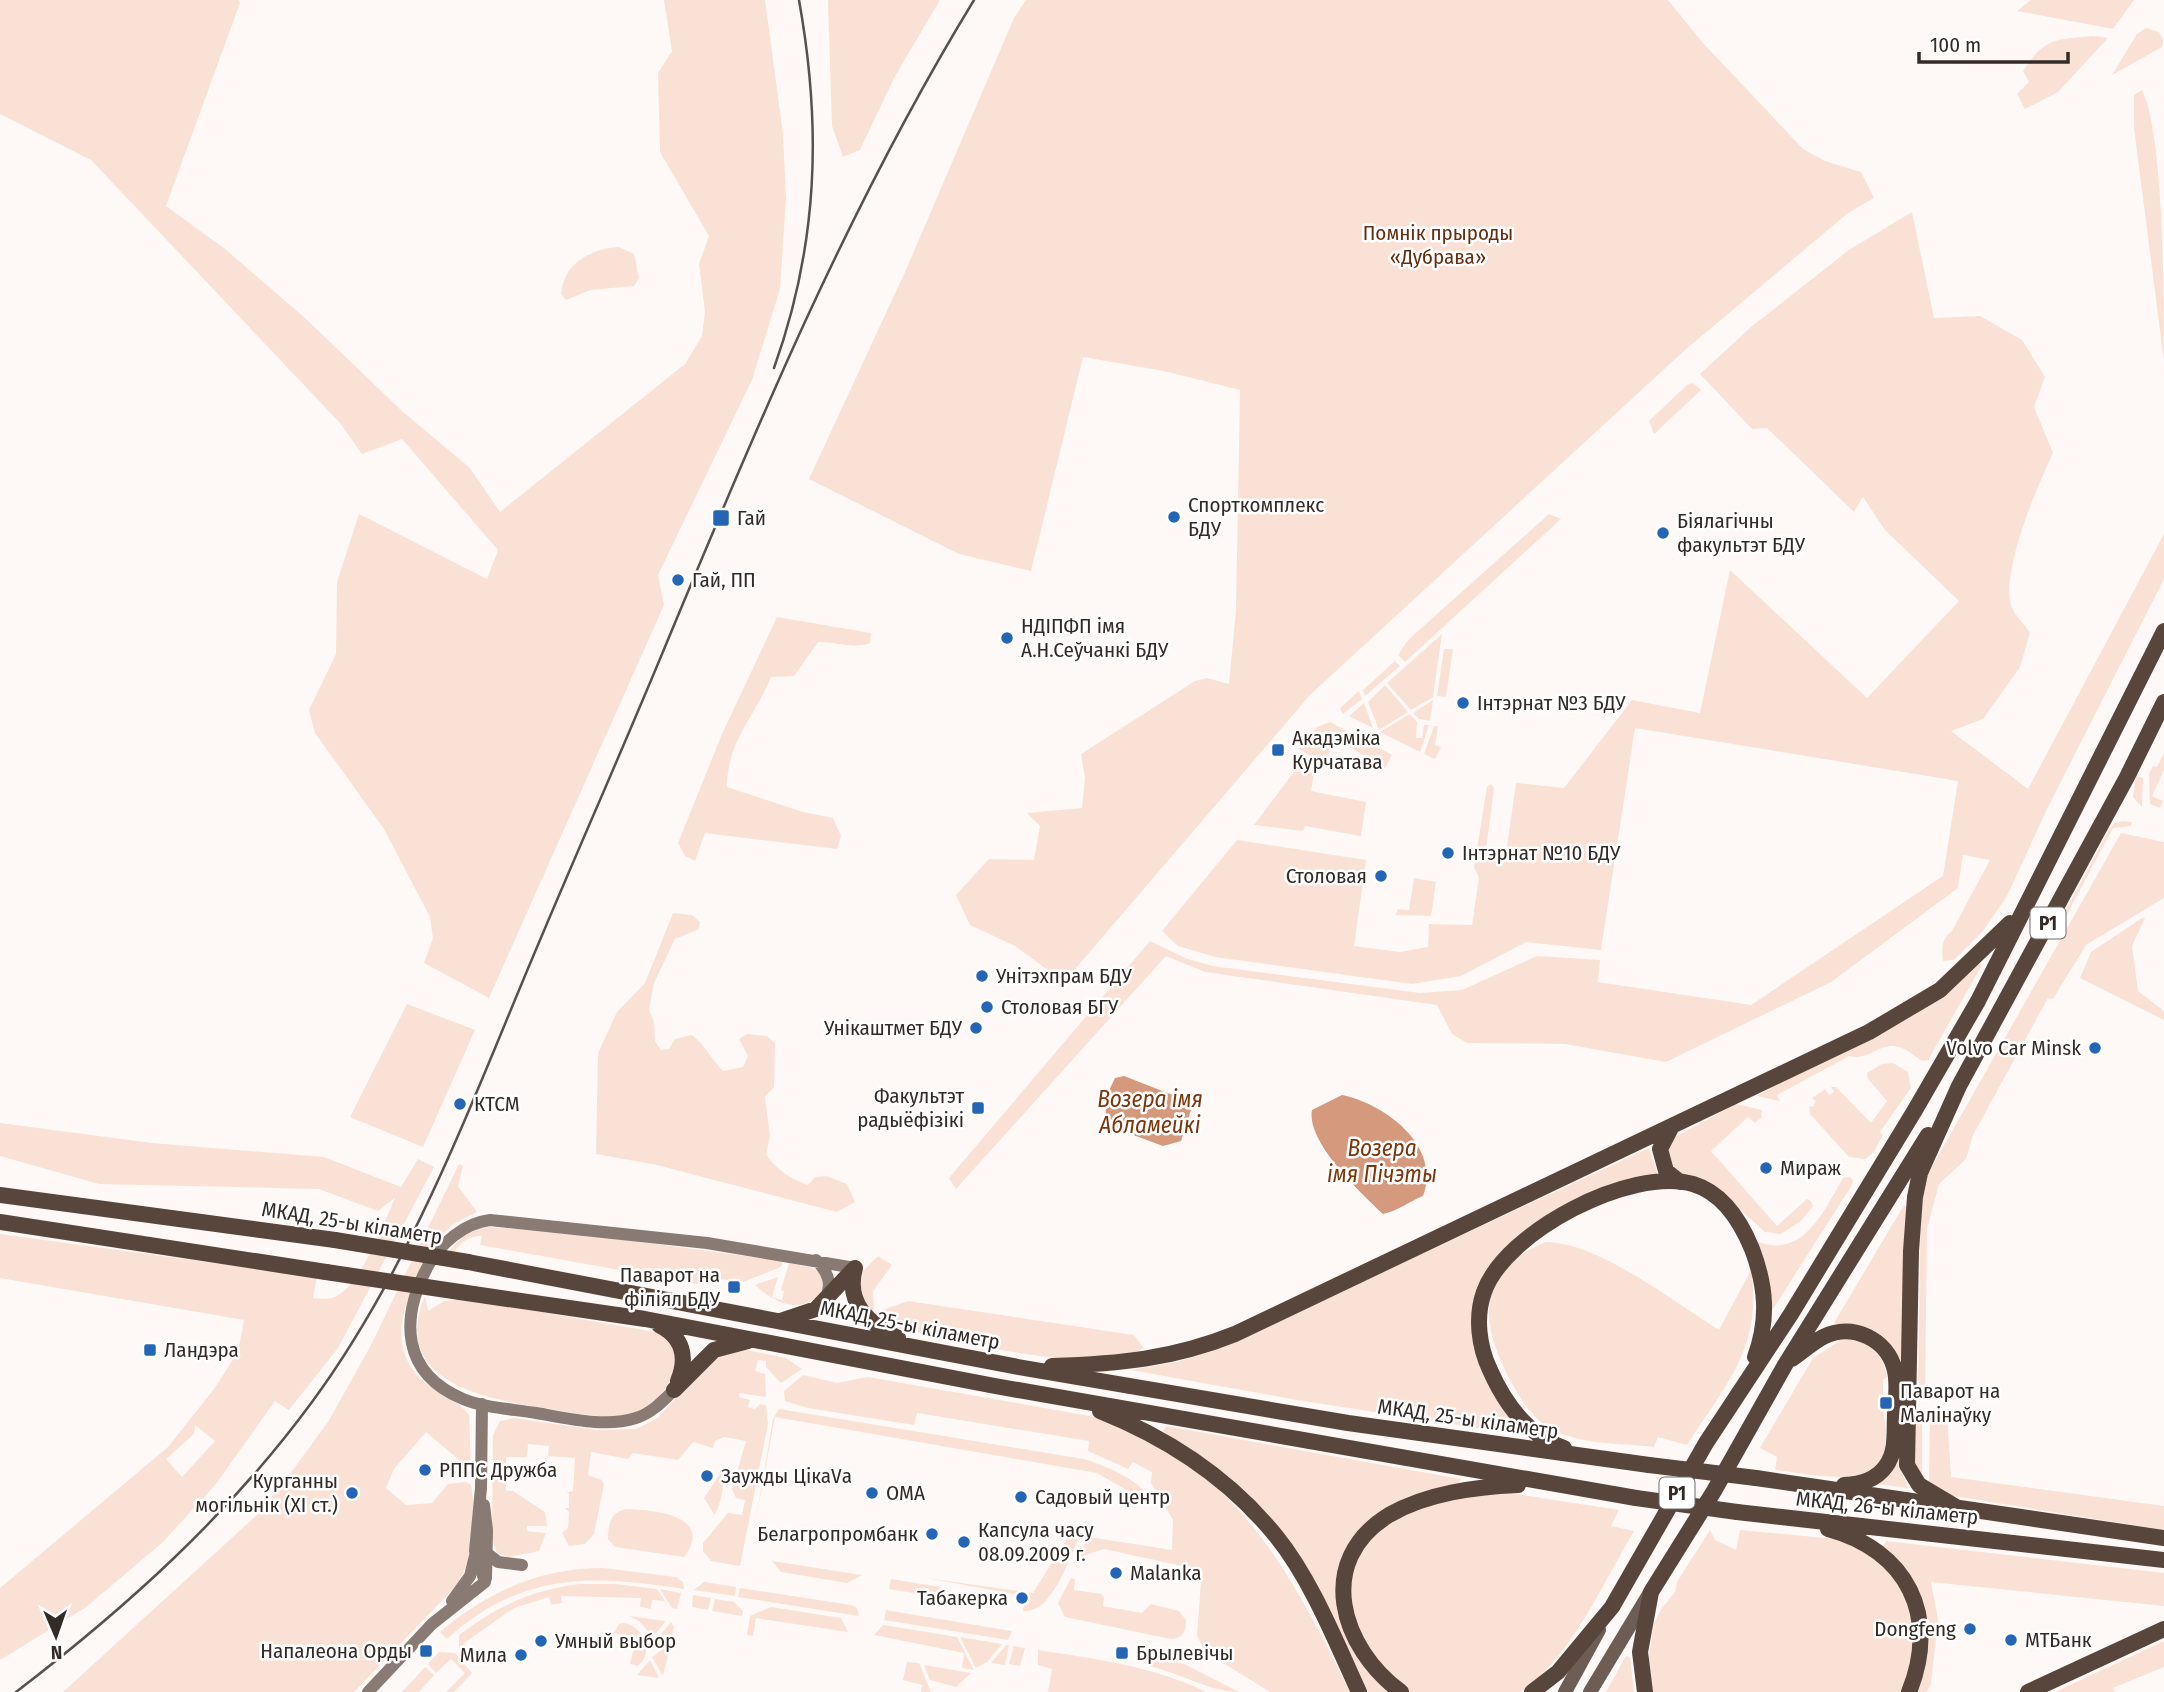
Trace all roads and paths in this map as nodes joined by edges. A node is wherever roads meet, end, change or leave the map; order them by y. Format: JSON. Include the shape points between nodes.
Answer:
{"nodes":[{"id":1,"x":2164,"y":631,"type":"edge"},
{"id":2,"x":2164,"y":702,"type":"edge"},
{"id":3,"x":2029,"y":899,"type":"junction"},
{"id":4,"x":1959,"y":1086,"type":"junction"},
{"id":5,"x":1672,"y":1126,"type":"junction"},
{"id":6,"x":1680,"y":1182,"type":"junction"},
{"id":7,"x":0,"y":1195,"type":"edge"},
{"id":8,"x":0,"y":1222,"type":"edge"},
{"id":9,"x":815,"y":1260,"type":"junction"},
{"id":10,"x":855,"y":1268,"type":"junction"},
{"id":11,"x":825,"y":1301,"type":"junction"},
{"id":12,"x":645,"y":1319,"type":"junction"},
{"id":13,"x":775,"y":1321,"type":"junction"},
{"id":14,"x":757,"y":1339,"type":"junction"},
{"id":15,"x":912,"y":1345,"type":"junction"},
{"id":16,"x":1785,"y":1364,"type":"junction"},
{"id":17,"x":1018,"y":1367,"type":"junction"},
{"id":18,"x":1745,"y":1382,"type":"junction"},
{"id":19,"x":674,"y":1390,"type":"junction"},
{"id":20,"x":1072,"y":1399,"type":"junction"},
{"id":21,"x":482,"y":1404,"type":"junction"},
{"id":22,"x":1591,"y":1457,"type":"junction"},
{"id":23,"x":1621,"y":1461,"type":"joint"},
{"id":24,"x":1551,"y":1485,"type":"junction"},
{"id":25,"x":1820,"y":1486,"type":"junction"},
{"id":26,"x":1605,"y":1493,"type":"joint"},
{"id":27,"x":1956,"y":1507,"type":"junction"},
{"id":28,"x":1785,"y":1518,"type":"junction"},
{"id":29,"x":2164,"y":1538,"type":"edge"},
{"id":30,"x":482,"y":1553,"type":"junction"},
{"id":31,"x":2164,"y":1560,"type":"edge"},
{"id":32,"x":522,"y":1565,"type":"dead end"},
{"id":33,"x":1651,"y":1592,"type":"junction"},
{"id":34,"x":1612,"y":1607,"type":"junction"},
{"id":35,"x":444,"y":1613,"type":"junction"},
{"id":36,"x":2164,"y":1629,"type":"edge"},
{"id":37,"x":368,"y":1692,"type":"edge"},
{"id":38,"x":1359,"y":1692,"type":"edge"},
{"id":39,"x":1401,"y":1692,"type":"edge"},
{"id":40,"x":1532,"y":1692,"type":"edge"},
{"id":41,"x":1565,"y":1692,"type":"edge"},
{"id":42,"x":1590,"y":1692,"type":"edge"},
{"id":43,"x":1645,"y":1692,"type":"edge"},
{"id":44,"x":1909,"y":1692,"type":"edge"},
{"id":45,"x":2028,"y":1692,"type":"edge"}],
"edges":[{"from":1,"to":3,"type":"highway","number":"Р1"},
{"from":2,"to":4,"type":"highway","number":"Р1"},
{"from":3,"to":5,"type":"highway","via":[[1940,990],[1817,1059]]},
{"from":3,"to":18,"type":"highway","number":"Р1","via":[[1978,1001],[1915,1110]]},
{"from":4,"to":16,"type":"highway","number":"Р1"},
{"from":4,"to":27,"type":"highway","via":[[1920,1173],[1915,1198],[1906,1453],[1907,1465],[1919,1485]]},
{"from":5,"to":6,"type":"highway","via":[[1660,1149],[1666,1171]]},
{"from":5,"to":17,"type":"highway","via":[[1199,1349],[1143,1360]]},
{"from":6,"to":18,"type":"highway","via":[[1706,1190],[1742,1223],[1758,1265],[1765,1323]]},
{"from":6,"to":22,"type":"highway","via":[[1626,1188],[1553,1220],[1507,1255],[1484,1292],[1480,1315],[1483,1349],[1502,1395],[1522,1422],[1544,1439]]},
{"from":7,"to":13,"type":"highway","name":"МКАД, 25-ы кіламетр","bridge":true,"via":[[335,1240]]},
{"from":8,"to":12,"type":"highway","name":"МКАД, 25-ы кіламетр","bridge":true},
{"from":9,"to":10,"type":"main road"},
{"from":9,"to":11,"type":"main road","via":[[830,1283]]},
{"from":9,"to":21,"type":"main road","via":[[707,1243],[480,1221],[450,1240],[431,1262],[415,1292],[409,1335],[422,1368],[446,1389]]},
{"from":10,"to":11,"type":"highway"},
{"from":10,"to":15,"type":"highway","via":[[851,1288],[865,1317]]},
{"from":11,"to":13,"type":"highway","via":[[807,1314]]},
{"from":12,"to":14,"type":"highway","name":"МКАД, 25-ы кіламетр"},
{"from":12,"to":19,"type":"highway","via":[[672,1333],[681,1346],[684,1364]]},
{"from":13,"to":15,"type":"highway","name":"МКАД, 25-ы кіламетр"},
{"from":14,"to":19,"type":"highway","via":[[714,1350]]},
{"from":14,"to":20,"type":"highway","name":"МКАД, 25-ы кіламетр"},
{"from":15,"to":17,"type":"highway","name":"МКАД, 25-ы кіламетр"},
{"from":16,"to":25,"type":"highway","via":[[1822,1337],[1846,1331],[1860,1332],[1881,1345],[1894,1369],[1893,1453],[1887,1465],[1863,1483]]},
{"from":16,"to":33,"type":"highway","number":"Р1"},
{"from":17,"to":22,"type":"highway","name":"МКАД, 25-ы кіламетр","via":[[1348,1423]]},
{"from":18,"to":34,"type":"highway","number":"Р1"},
{"from":19,"to":21,"type":"main road","via":[[638,1417],[609,1422]]},
{"from":20,"to":24,"type":"highway","name":"МКАД, 25-ы кіламетр"},
{"from":20,"to":38,"type":"highway","via":[[1151,1432],[1214,1475],[1252,1509],[1278,1538],[1302,1579]]},
{"from":21,"to":30,"type":"main road"},
{"from":22,"to":23,"type":"highway","name":"МКАД, 25-ы кіламетр"},
{"from":23,"to":25,"type":"highway","name":"МКАД, 26-ы кіламетр","bridge":true},
{"from":24,"to":26,"type":"highway","name":"МКАД, 25-ы кіламетр"},
{"from":24,"to":39,"type":"highway","via":[[1495,1486],[1432,1498],[1389,1516],[1361,1542],[1345,1578],[1346,1618],[1371,1666]]},
{"from":25,"to":27,"type":"highway","name":"МКАД, 26-ы кіламетр"},
{"from":26,"to":28,"type":"highway","name":"МКАД, 26-ы кіламетр","bridge":true},
{"from":27,"to":29,"type":"highway","name":"МКАД, 26-ы кіламетр"},
{"from":28,"to":31,"type":"highway","name":"МКАД, 26-ы кіламетр"},
{"from":28,"to":44,"type":"highway","via":[[1861,1541],[1886,1558],[1908,1583],[1921,1633],[1917,1675]]},
{"from":30,"to":32,"type":"main road","via":[[498,1562]]},
{"from":30,"to":35,"type":"main road"},
{"from":30,"to":35,"type":"main road","via":[[485,1582]]},
{"from":33,"to":42,"type":"main road","number":"Р1"},
{"from":33,"to":43,"type":"highway","via":[[1640,1652]]},
{"from":34,"to":40,"type":"highway","via":[[1558,1672]]},
{"from":34,"to":41,"type":"main road","number":"Р1"},
{"from":35,"to":37,"type":"main road"},
{"from":36,"to":45,"type":"highway"}]}
